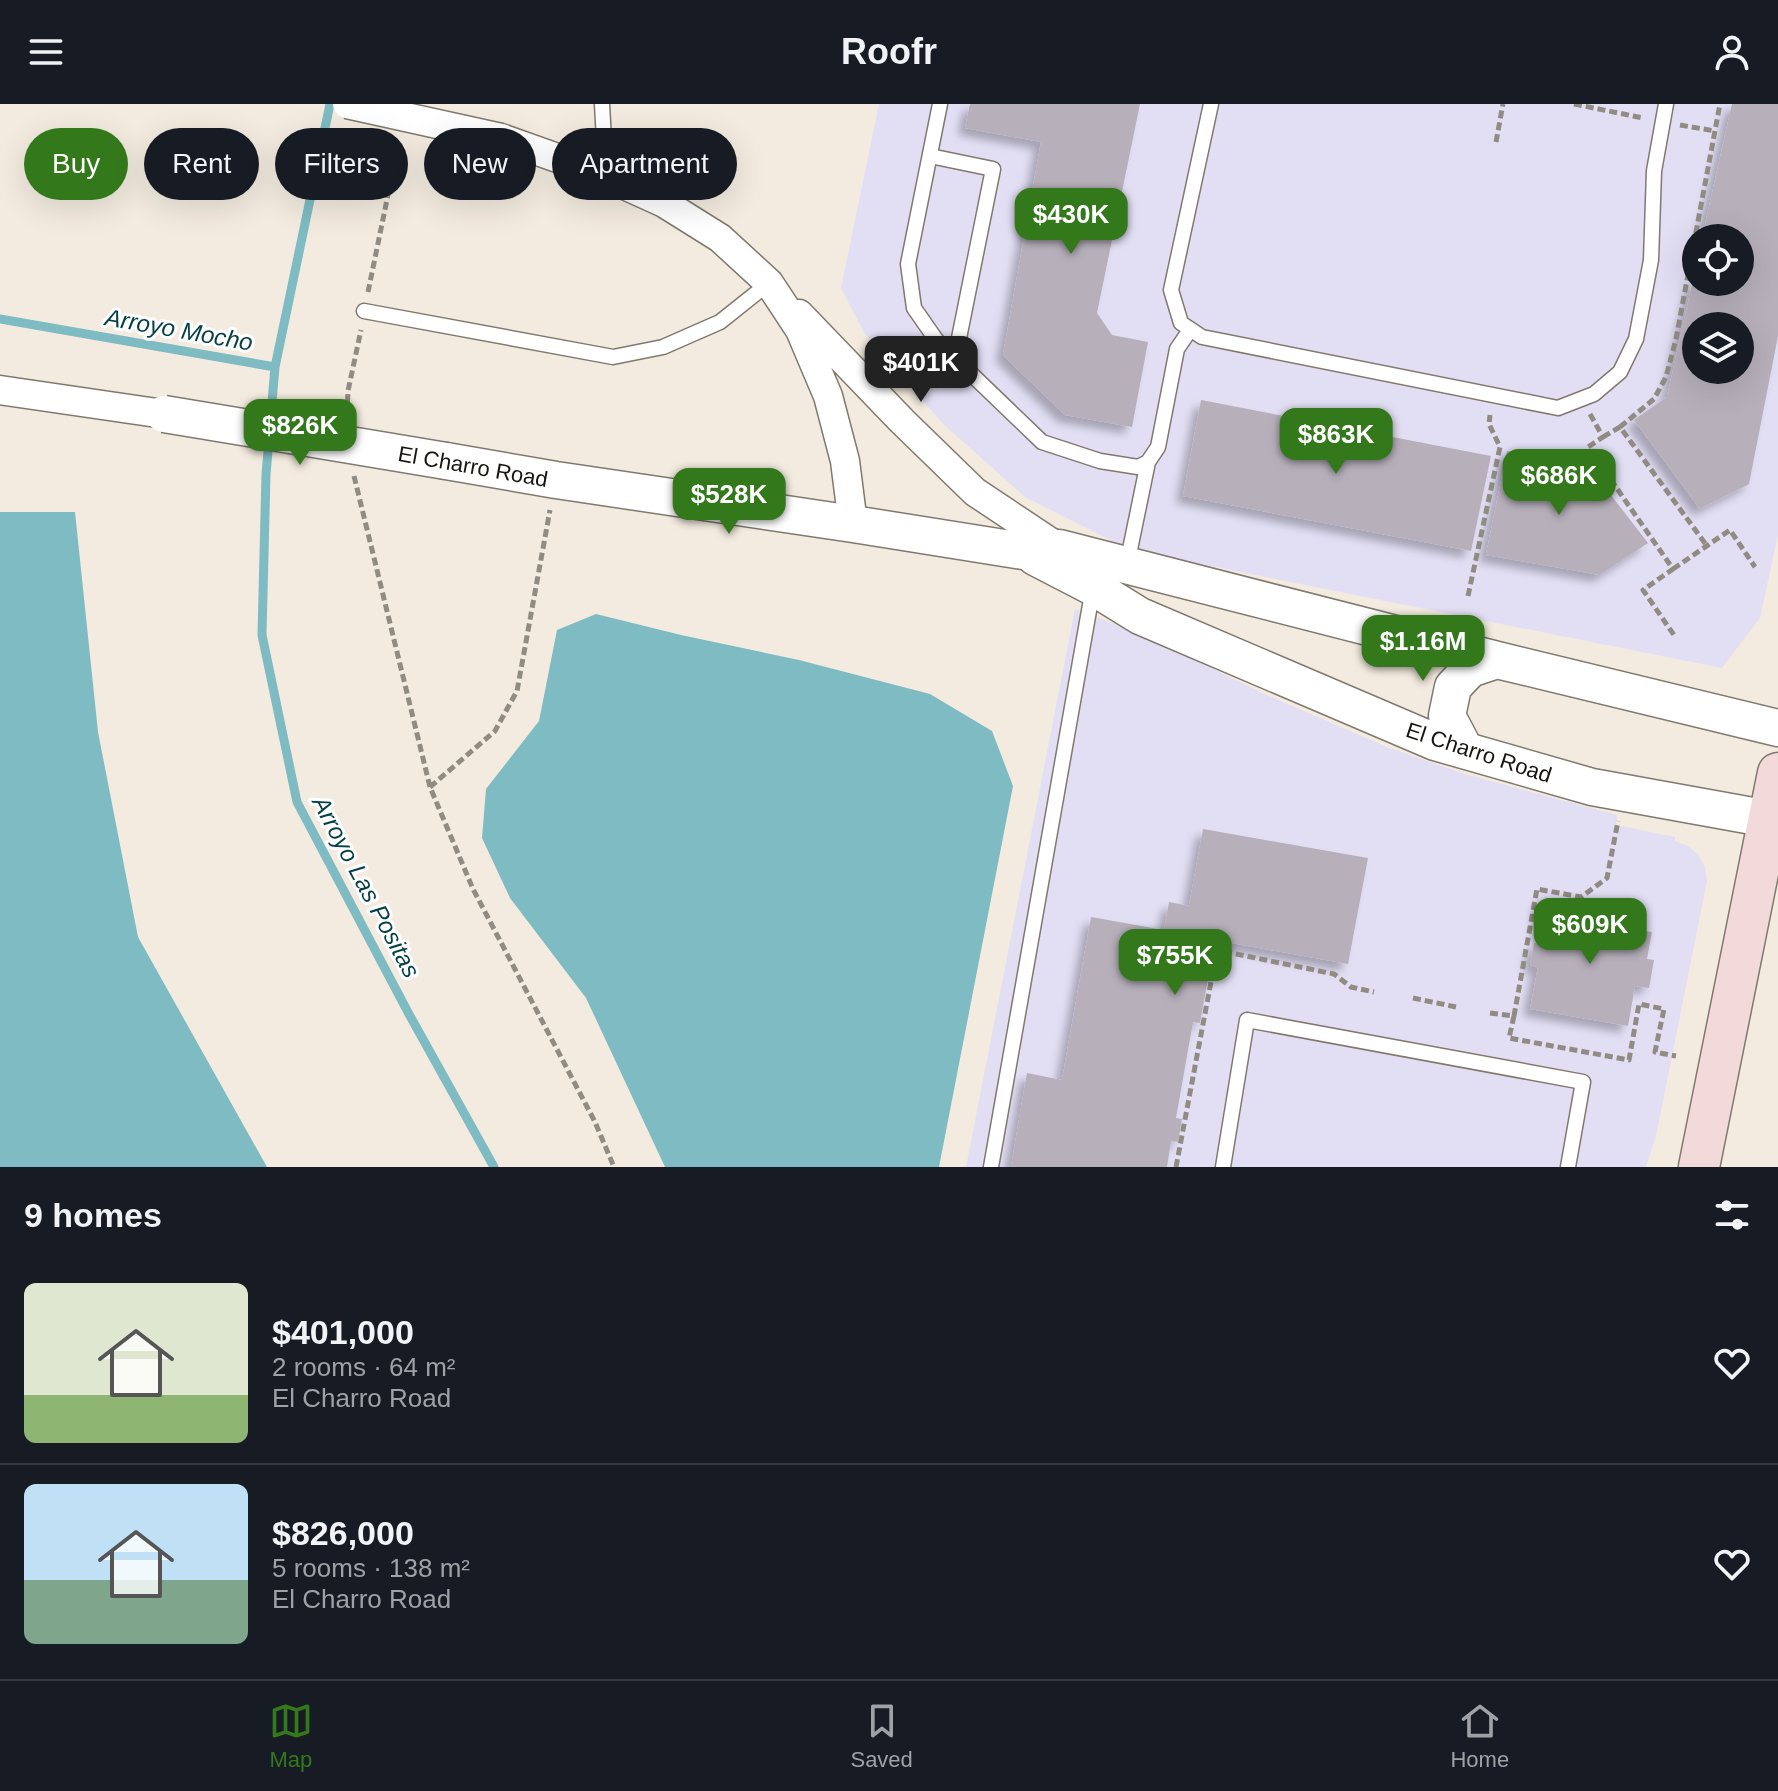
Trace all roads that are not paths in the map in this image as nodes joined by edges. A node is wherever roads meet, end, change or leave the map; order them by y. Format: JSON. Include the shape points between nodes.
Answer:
{"nodes":[{"id":1,"x":347,"y":104,"type":"edge"},
{"id":2,"x":602,"y":104,"type":"edge"},
{"id":3,"x":940,"y":104,"type":"edge"},
{"id":4,"x":1211,"y":104,"type":"edge"},
{"id":5,"x":1666,"y":104,"type":"edge"},
{"id":6,"x":603,"y":128,"type":"edge"},
{"id":7,"x":930,"y":156,"type":"junction"},
{"id":8,"x":552,"y":157,"type":"edge"},
{"id":9,"x":657,"y":200,"type":"edge"},
{"id":10,"x":769,"y":283,"type":"junction"},
{"id":11,"x":364,"y":311,"type":"dead end"},
{"id":12,"x":1190,"y":330,"type":"junction"},
{"id":13,"x":955,"y":358,"type":"junction"},
{"id":14,"x":0,"y":390,"type":"edge"},
{"id":15,"x":164,"y":414,"type":"joint"},
{"id":16,"x":1148,"y":462,"type":"junction"},
{"id":17,"x":853,"y":524,"type":"junction"},
{"id":18,"x":1059,"y":548,"type":"junction"},
{"id":19,"x":1023,"y":551,"type":"junction"},
{"id":20,"x":1127,"y":566,"type":"junction"},
{"id":21,"x":1093,"y":587,"type":"junction"},
{"id":22,"x":1497,"y":660,"type":"junction"},
{"id":23,"x":1778,"y":728,"type":"edge"},
{"id":24,"x":1465,"y":750,"type":"junction"},
{"id":25,"x":1778,"y":773,"type":"edge"},
{"id":26,"x":1774,"y":820,"type":"edge"},
{"id":27,"x":1707,"y":1126,"type":"junction"},
{"id":28,"x":991,"y":1167,"type":"edge"},
{"id":29,"x":1223,"y":1167,"type":"edge"},
{"id":30,"x":1568,"y":1167,"type":"edge"},
{"id":31,"x":1683,"y":1167,"type":"edge"},
{"id":32,"x":1699,"y":1167,"type":"edge"}],
"edges":[{"from":1,"to":8,"type":"street","bridge":true,"via":[[501,138]]},
{"from":2,"to":6,"type":"lane"},
{"from":3,"to":7,"type":"lane"},
{"from":4,"to":12,"type":"lane","via":[[1171,290],[1181,323]]},
{"from":5,"to":12,"type":"lane","via":[[1654,171],[1651,260],[1636,339],[1620,372],[1594,394],[1558,408],[1202,337]]},
{"from":7,"to":13,"type":"lane","via":[[908,264],[914,308]]},
{"from":7,"to":13,"type":"lane","via":[[993,169]]},
{"from":9,"to":10,"type":"street","via":[[720,238]]},
{"from":10,"to":11,"type":"lane","via":[[720,322],[663,347],[613,357]]},
{"from":10,"to":17,"type":"street","via":[[800,330],[828,396],[845,461]]},
{"from":10,"to":18,"type":"street","via":[[975,492]]},
{"from":12,"to":16,"type":"lane","via":[[1177,349],[1158,447]]},
{"from":13,"to":16,"type":"lane","via":[[1042,442],[1100,461],[1138,467]]},
{"from":14,"to":15,"type":"street","name":"El Charro Road"},
{"from":15,"to":17,"type":"street","name":"El Charro Road","bridge":true},
{"from":16,"to":20,"type":"lane"},
{"from":17,"to":19,"type":"street","name":"El Charro Road"},
{"from":18,"to":19,"type":"street","name":"El Charro Road"},
{"from":18,"to":20,"type":"street","name":"El Charro Road"},
{"from":19,"to":21,"type":"street","name":"El Charro Road"},
{"from":20,"to":22,"type":"street","name":"El Charro Road"},
{"from":21,"to":24,"type":"street","name":"El Charro Road","via":[[1140,616],[1435,742]]},
{"from":21,"to":28,"type":"lane"},
{"from":22,"to":23,"type":"street","name":"El Charro Road"},
{"from":22,"to":24,"type":"street","via":[[1470,669],[1453,687],[1447,716]]},
{"from":24,"to":26,"type":"street","name":"El Charro Road","via":[[1592,787]]},
{"from":25,"to":26,"type":"main road"},
{"from":26,"to":27,"type":"main road"},
{"from":27,"to":31,"type":"lane"},
{"from":27,"to":32,"type":"main road"},
{"from":29,"to":30,"type":"lane","via":[[1247,1020],[1583,1082]]}]}
